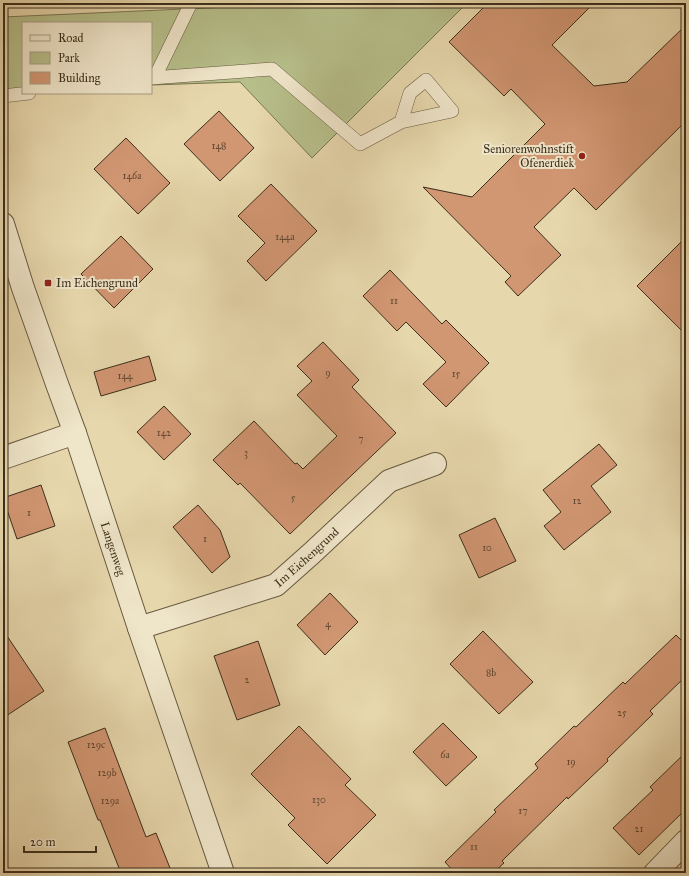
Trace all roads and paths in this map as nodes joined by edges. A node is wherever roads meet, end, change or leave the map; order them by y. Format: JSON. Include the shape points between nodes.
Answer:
{"nodes":[{"id":1,"x":191,"y":3,"type":"edge"},
{"id":2,"x":153,"y":77,"type":"edge"},
{"id":3,"x":22,"y":94,"type":"edge"},
{"id":4,"x":3,"y":96,"type":"edge"},
{"id":5,"x":402,"y":122,"type":"dead end"},
{"id":6,"x":3,"y":224,"type":"edge"},
{"id":7,"x":75,"y":433,"type":"junction"},
{"id":8,"x":3,"y":458,"type":"edge"},
{"id":9,"x":435,"y":464,"type":"dead end"},
{"id":10,"x":139,"y":628,"type":"junction"},
{"id":11,"x":686,"y":841,"type":"edge"},
{"id":12,"x":223,"y":873,"type":"edge"},
{"id":13,"x":655,"y":873,"type":"edge"}],
"edges":[{"from":1,"to":2,"type":"lane"},
{"from":2,"to":5,"type":"lane","via":[[272,69],[360,144]]},
{"from":3,"to":4,"type":"lane"},
{"from":6,"to":7,"type":"street","name":"Langenweg","via":[[28,303]]},
{"from":7,"to":8,"type":"street"},
{"from":7,"to":10,"type":"street","name":"Langenweg"},
{"from":9,"to":10,"type":"street","name":"Im Eichengrund","via":[[389,482],[276,585]]},
{"from":10,"to":12,"type":"street","name":"Langenweg"},
{"from":11,"to":13,"type":"street"}]}
